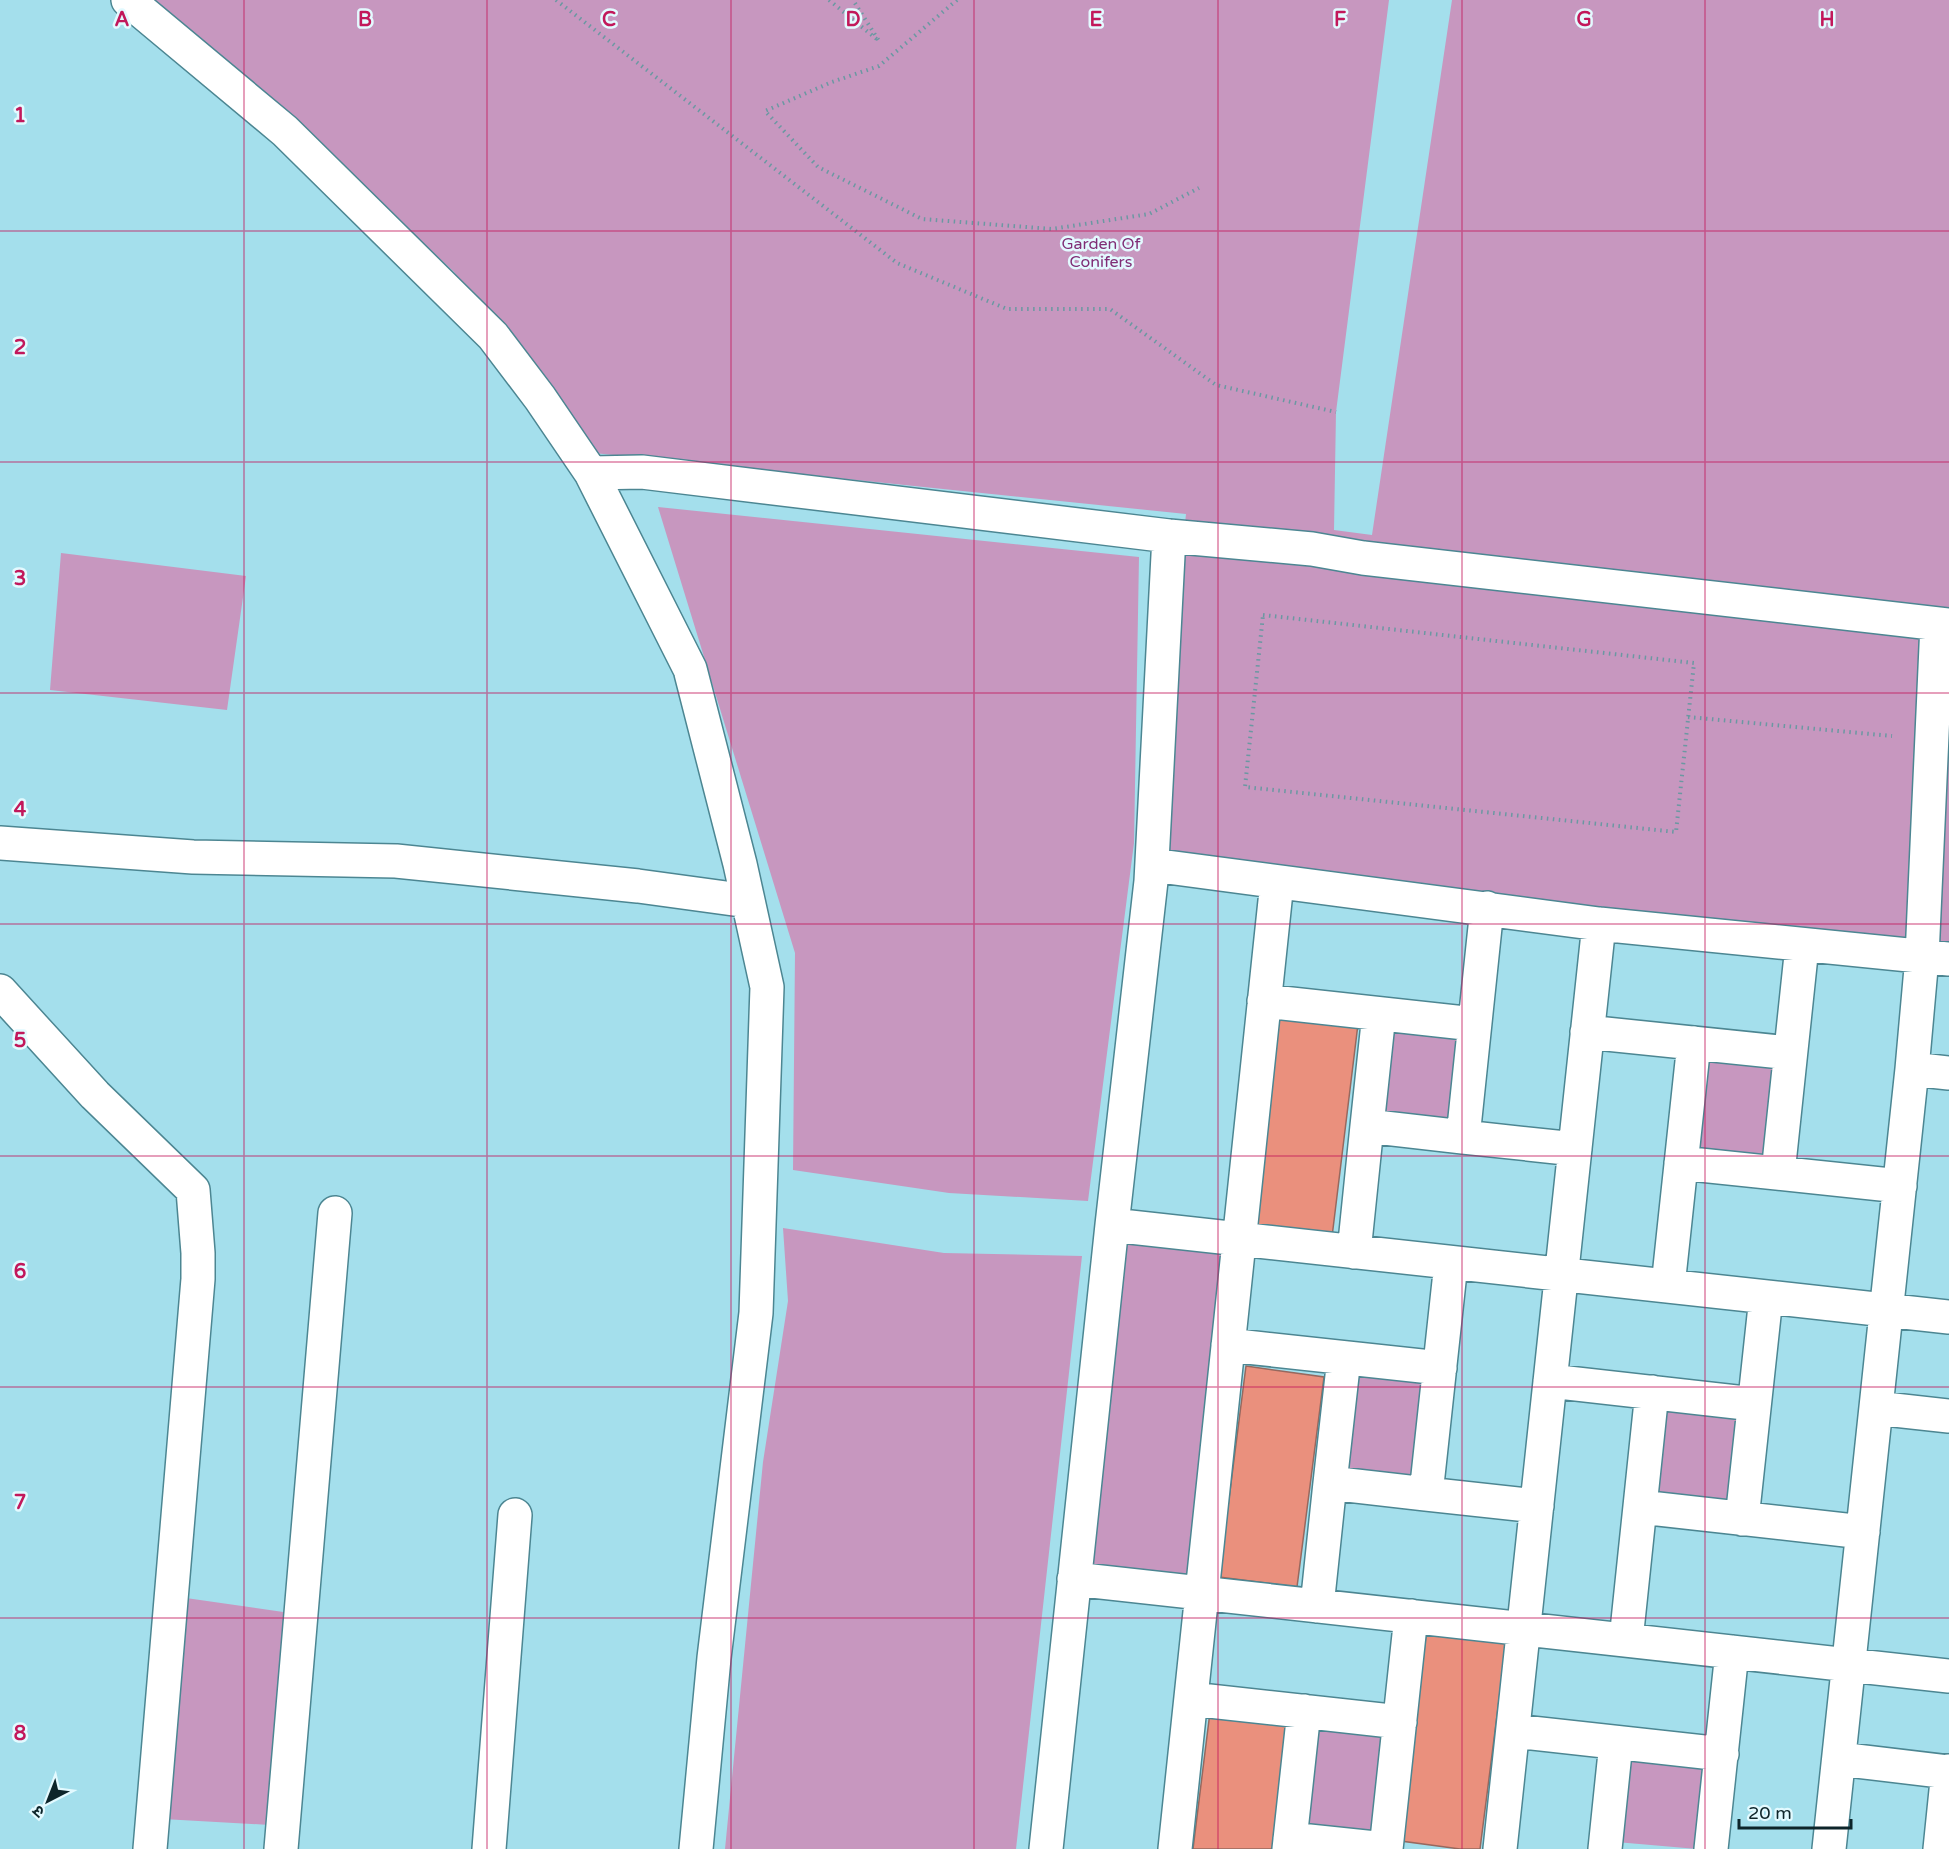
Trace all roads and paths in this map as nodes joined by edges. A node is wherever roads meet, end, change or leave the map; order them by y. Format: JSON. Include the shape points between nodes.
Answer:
{"nodes":[{"id":1,"x":128,"y":0,"type":"edge"},
{"id":2,"x":556,"y":0,"type":"edge"},
{"id":3,"x":829,"y":0,"type":"edge"},
{"id":4,"x":853,"y":0,"type":"edge"},
{"id":5,"x":957,"y":0,"type":"edge"},
{"id":6,"x":1199,"y":188,"type":"dead end"},
{"id":7,"x":1335,"y":412,"type":"dead end"},
{"id":8,"x":591,"y":472,"type":"junction"},
{"id":9,"x":1169,"y":536,"type":"junction"},
{"id":10,"x":1943,"y":624,"type":"edge"},
{"id":11,"x":1688,"y":717,"type":"junction"},
{"id":12,"x":1892,"y":736,"type":"dead end"},
{"id":13,"x":0,"y":843,"type":"edge"},
{"id":14,"x":1152,"y":866,"type":"junction"},
{"id":15,"x":1277,"y":882,"type":"junction"},
{"id":16,"x":748,"y":902,"type":"junction"},
{"id":17,"x":1487,"y":908,"type":"junction"},
{"id":18,"x":1599,"y":924,"type":"junction"},
{"id":19,"x":1802,"y":946,"type":"junction"},
{"id":20,"x":1936,"y":958,"type":"edge"},
{"id":21,"x":0,"y":991,"type":"edge"},
{"id":22,"x":1264,"y":1002,"type":"junction"},
{"id":23,"x":1379,"y":1014,"type":"junction"},
{"id":24,"x":1474,"y":1024,"type":"junction"},
{"id":25,"x":1587,"y":1032,"type":"junction"},
{"id":26,"x":1694,"y":1043,"type":"junction"},
{"id":27,"x":1790,"y":1053,"type":"junction"},
{"id":28,"x":1912,"y":1069,"type":"junction"},
{"id":29,"x":1949,"y":1073,"type":"edge"},
{"id":30,"x":1367,"y":1126,"type":"junction"},
{"id":31,"x":1463,"y":1137,"type":"junction"},
{"id":32,"x":1575,"y":1149,"type":"junction"},
{"id":33,"x":1681,"y":1162,"type":"junction"},
{"id":34,"x":1778,"y":1173,"type":"junction"},
{"id":35,"x":1900,"y":1186,"type":"junction"},
{"id":36,"x":335,"y":1213,"type":"dead end"},
{"id":37,"x":1112,"y":1225,"type":"junction"},
{"id":38,"x":1239,"y":1239,"type":"junction"},
{"id":39,"x":1354,"y":1252,"type":"junction"},
{"id":40,"x":1451,"y":1263,"type":"junction"},
{"id":41,"x":1561,"y":1275,"type":"junction"},
{"id":42,"x":1668,"y":1286,"type":"junction"},
{"id":43,"x":1766,"y":1298,"type":"junction"},
{"id":44,"x":1887,"y":1311,"type":"junction"},
{"id":45,"x":1949,"y":1317,"type":"edge"},
{"id":46,"x":1228,"y":1344,"type":"junction"},
{"id":47,"x":1344,"y":1358,"type":"junction"},
{"id":48,"x":1440,"y":1368,"type":"junction"},
{"id":49,"x":1550,"y":1381,"type":"junction"},
{"id":50,"x":1652,"y":1392,"type":"junction"},
{"id":51,"x":1754,"y":1404,"type":"junction"},
{"id":52,"x":1876,"y":1408,"type":"junction"},
{"id":53,"x":1949,"y":1416,"type":"edge"},
{"id":54,"x":1330,"y":1483,"type":"junction"},
{"id":55,"x":1426,"y":1494,"type":"junction"},
{"id":56,"x":1537,"y":1506,"type":"junction"},
{"id":57,"x":1640,"y":1508,"type":"junction"},
{"id":58,"x":515,"y":1515,"type":"dead end"},
{"id":59,"x":1742,"y":1519,"type":"junction"},
{"id":60,"x":1863,"y":1532,"type":"junction"},
{"id":61,"x":1074,"y":1579,"type":"junction"},
{"id":62,"x":1202,"y":1593,"type":"junction"},
{"id":63,"x":1317,"y":1606,"type":"junction"},
{"id":64,"x":1411,"y":1616,"type":"junction"},
{"id":65,"x":1524,"y":1629,"type":"junction"},
{"id":66,"x":1626,"y":1640,"type":"junction"},
{"id":67,"x":1732,"y":1652,"type":"junction"},
{"id":68,"x":1849,"y":1665,"type":"junction"},
{"id":69,"x":1949,"y":1676,"type":"edge"},
{"id":70,"x":1191,"y":1699,"type":"junction"},
{"id":71,"x":1304,"y":1711,"type":"junction"},
{"id":72,"x":1400,"y":1722,"type":"junction"},
{"id":73,"x":1513,"y":1731,"type":"junction"},
{"id":74,"x":1616,"y":1743,"type":"junction"},
{"id":75,"x":1722,"y":1754,"type":"junction"},
{"id":76,"x":1839,"y":1759,"type":"junction"},
{"id":77,"x":1948,"y":1771,"type":"edge"},
{"id":78,"x":1289,"y":1844,"type":"edge"},
{"id":79,"x":150,"y":1849,"type":"edge"},
{"id":80,"x":281,"y":1849,"type":"edge"},
{"id":81,"x":489,"y":1849,"type":"edge"},
{"id":82,"x":696,"y":1849,"type":"edge"},
{"id":83,"x":1046,"y":1849,"type":"edge"},
{"id":84,"x":1175,"y":1849,"type":"edge"},
{"id":85,"x":1385,"y":1849,"type":"edge"},
{"id":86,"x":1500,"y":1849,"type":"edge"},
{"id":87,"x":1605,"y":1849,"type":"edge"},
{"id":88,"x":1711,"y":1849,"type":"edge"},
{"id":89,"x":1829,"y":1849,"type":"edge"},
{"id":90,"x":1940,"y":1849,"type":"edge"}],
"edges":[{"from":1,"to":8,"type":"street","via":[[285,131],[493,336]]},
{"from":2,"to":7,"type":"path","via":[[897,263],[1007,309],[1110,309],[1216,385]]},
{"from":3,"to":4,"type":"path","via":[[879,41]]},
{"from":5,"to":6,"type":"path","via":[[879,66],[765,111],[818,167],[922,219],[1052,229],[1149,214]]},
{"from":8,"to":9,"type":"street","via":[[642,472]]},
{"from":8,"to":16,"type":"street","via":[[690,669]]},
{"from":9,"to":10,"type":"street","via":[[1312,549]]},
{"from":9,"to":14,"type":"street"},
{"from":10,"to":20,"type":"street"},
{"from":11,"to":11,"type":"path","via":[[1676,832],[1245,787],[1263,615],[1695,663]]},
{"from":11,"to":12,"type":"path"},
{"from":13,"to":16,"type":"street","via":[[193,857],[396,861],[638,886]]},
{"from":14,"to":15,"type":"street"},
{"from":14,"to":37,"type":"street"},
{"from":15,"to":17,"type":"street"},
{"from":15,"to":22,"type":"street"},
{"from":16,"to":82,"type":"street","via":[[767,987],[756,1313],[714,1658]]},
{"from":17,"to":18,"type":"street"},
{"from":17,"to":24,"type":"street"},
{"from":18,"to":19,"type":"street"},
{"from":18,"to":25,"type":"street"},
{"from":19,"to":20,"type":"street"},
{"from":19,"to":27,"type":"street"},
{"from":20,"to":28,"type":"street"},
{"from":21,"to":79,"type":"street","via":[[95,1095],[193,1190],[198,1279]]},
{"from":22,"to":23,"type":"street"},
{"from":22,"to":38,"type":"street"},
{"from":23,"to":24,"type":"street"},
{"from":23,"to":30,"type":"street"},
{"from":24,"to":31,"type":"street"},
{"from":25,"to":26,"type":"street"},
{"from":25,"to":32,"type":"street"},
{"from":26,"to":27,"type":"street"},
{"from":26,"to":33,"type":"street"},
{"from":27,"to":34,"type":"street"},
{"from":28,"to":29,"type":"street"},
{"from":28,"to":35,"type":"street"},
{"from":30,"to":31,"type":"street"},
{"from":30,"to":39,"type":"street"},
{"from":31,"to":32,"type":"street"},
{"from":32,"to":41,"type":"street"},
{"from":33,"to":34,"type":"street"},
{"from":33,"to":42,"type":"street"},
{"from":34,"to":35,"type":"street"},
{"from":35,"to":44,"type":"street"},
{"from":36,"to":80,"type":"street"},
{"from":37,"to":38,"type":"street"},
{"from":37,"to":61,"type":"street"},
{"from":38,"to":39,"type":"street"},
{"from":38,"to":46,"type":"street"},
{"from":39,"to":40,"type":"street"},
{"from":40,"to":41,"type":"street"},
{"from":40,"to":48,"type":"street"},
{"from":41,"to":42,"type":"street"},
{"from":41,"to":49,"type":"street"},
{"from":42,"to":43,"type":"street"},
{"from":43,"to":44,"type":"street"},
{"from":43,"to":51,"type":"street"},
{"from":44,"to":45,"type":"street"},
{"from":44,"to":52,"type":"street"},
{"from":46,"to":47,"type":"street"},
{"from":46,"to":62,"type":"street"},
{"from":47,"to":48,"type":"street"},
{"from":47,"to":54,"type":"street"},
{"from":48,"to":55,"type":"street"},
{"from":49,"to":50,"type":"street"},
{"from":49,"to":56,"type":"street"},
{"from":50,"to":51,"type":"street"},
{"from":50,"to":57,"type":"street"},
{"from":51,"to":59,"type":"street"},
{"from":52,"to":53,"type":"street"},
{"from":52,"to":60,"type":"street"},
{"from":54,"to":55,"type":"street"},
{"from":54,"to":63,"type":"street"},
{"from":55,"to":56,"type":"street"},
{"from":56,"to":65,"type":"street"},
{"from":57,"to":59,"type":"street"},
{"from":57,"to":66,"type":"street"},
{"from":58,"to":81,"type":"street"},
{"from":59,"to":60,"type":"street"},
{"from":60,"to":68,"type":"street"},
{"from":61,"to":62,"type":"street"},
{"from":61,"to":83,"type":"street"},
{"from":62,"to":63,"type":"street"},
{"from":62,"to":70,"type":"street"},
{"from":63,"to":64,"type":"street"},
{"from":64,"to":65,"type":"street"},
{"from":64,"to":72,"type":"street"},
{"from":65,"to":66,"type":"street"},
{"from":65,"to":73,"type":"street"},
{"from":66,"to":67,"type":"street"},
{"from":67,"to":68,"type":"street"},
{"from":67,"to":75,"type":"street"},
{"from":68,"to":69,"type":"street"},
{"from":68,"to":76,"type":"street"},
{"from":70,"to":71,"type":"street"},
{"from":70,"to":84,"type":"street"},
{"from":71,"to":72,"type":"street"},
{"from":71,"to":78,"type":"street"},
{"from":72,"to":85,"type":"street"},
{"from":73,"to":74,"type":"street"},
{"from":73,"to":86,"type":"street"},
{"from":74,"to":75,"type":"street"},
{"from":74,"to":87,"type":"street"},
{"from":75,"to":88,"type":"street"},
{"from":76,"to":77,"type":"street"},
{"from":76,"to":89,"type":"street"},
{"from":77,"to":90,"type":"street"},
{"from":78,"to":85,"type":"street"}]}
